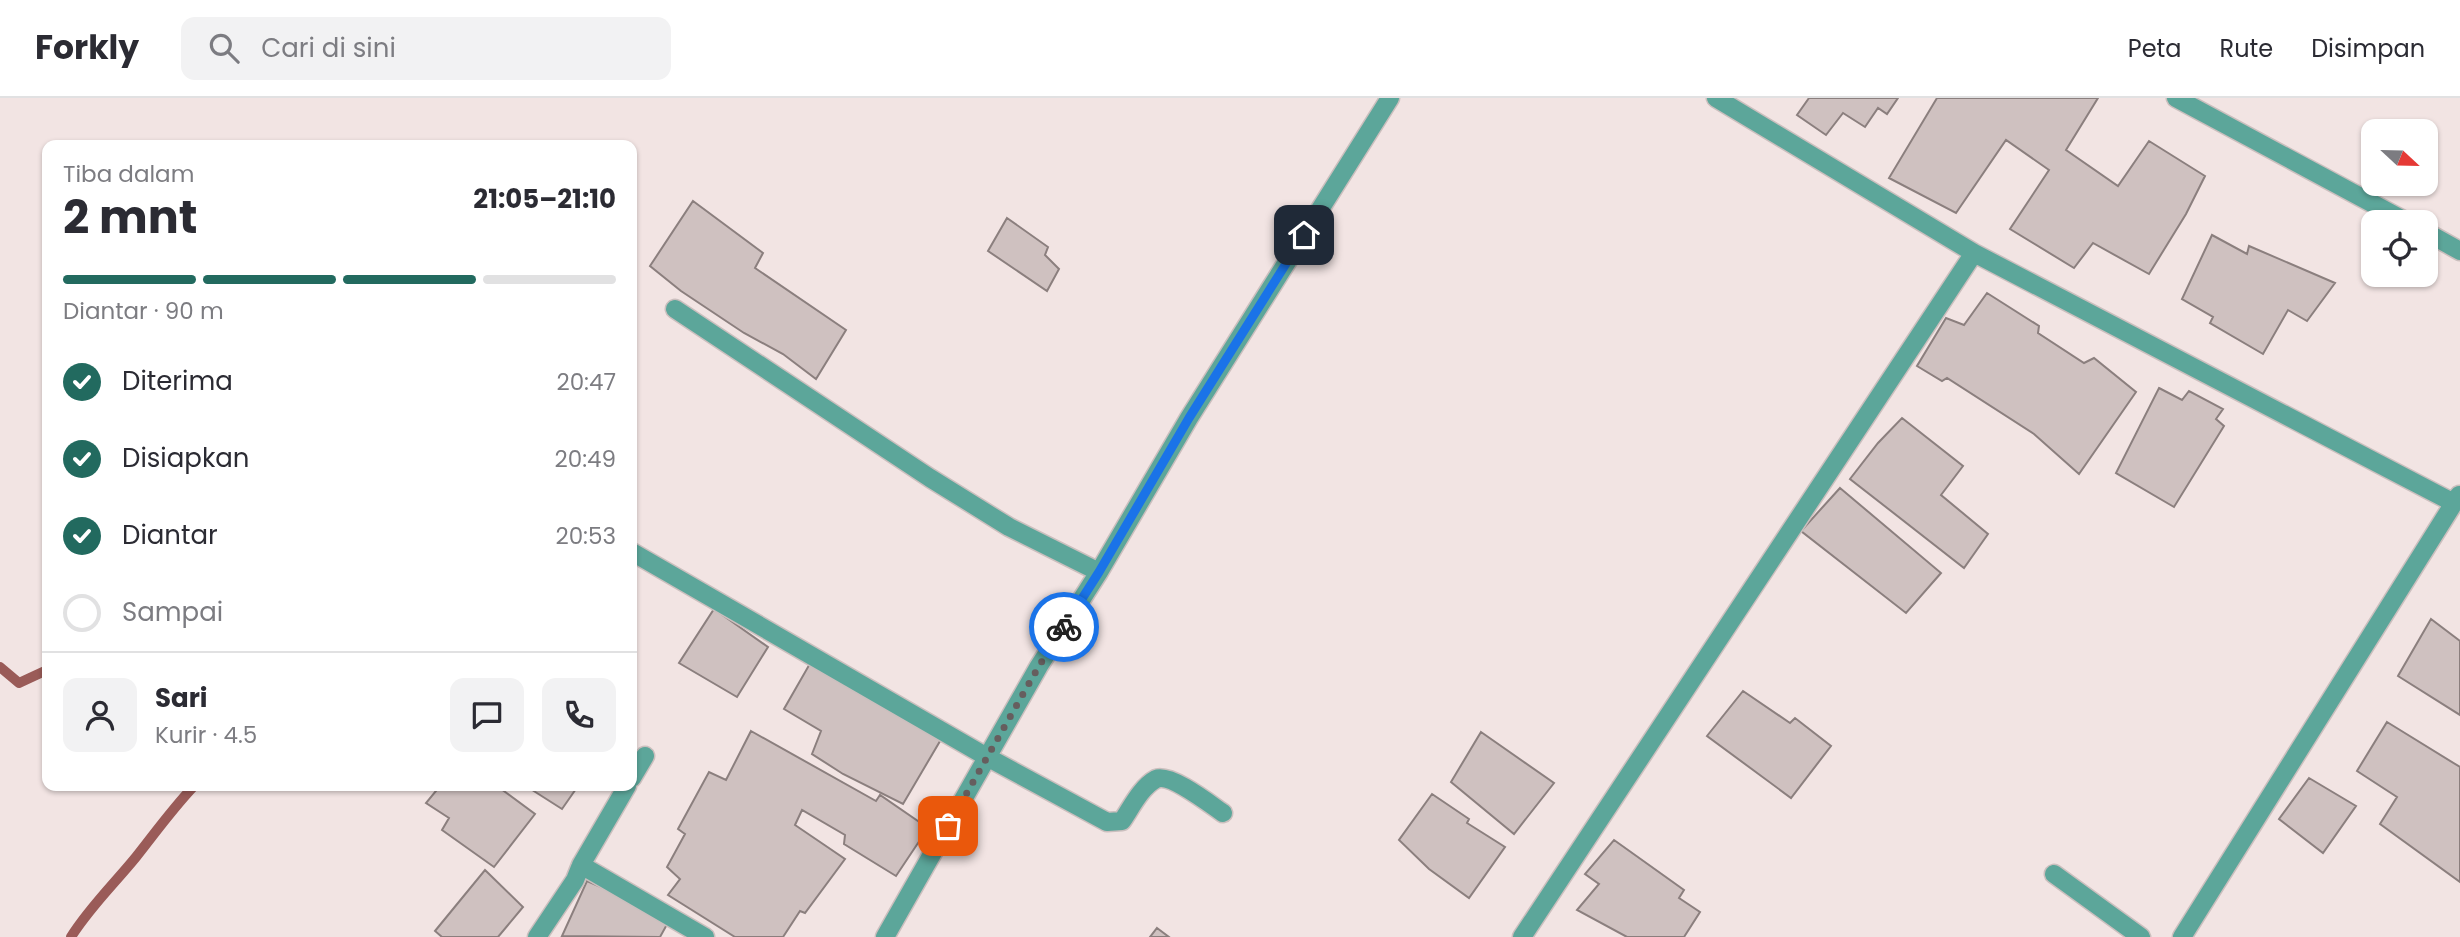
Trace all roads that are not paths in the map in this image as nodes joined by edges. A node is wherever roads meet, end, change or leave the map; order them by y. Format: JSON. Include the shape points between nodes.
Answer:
{"nodes":[{"id":1,"x":1390,"y":98,"type":"edge"},
{"id":2,"x":1716,"y":98,"type":"edge"},
{"id":3,"x":2176,"y":98,"type":"edge"},
{"id":4,"x":2385,"y":210,"type":"edge"},
{"id":5,"x":2438,"y":239,"type":"edge"},
{"id":6,"x":2460,"y":251,"type":"edge"},
{"id":7,"x":1974,"y":253,"type":"junction"},
{"id":8,"x":675,"y":309,"type":"dead end"},
{"id":9,"x":2457,"y":499,"type":"edge"},
{"id":10,"x":637,"y":555,"type":"edge"},
{"id":11,"x":1099,"y":572,"type":"junction"},
{"id":12,"x":645,"y":755,"type":"dead end"},
{"id":13,"x":987,"y":757,"type":"junction"},
{"id":14,"x":637,"y":769,"type":"edge"},
{"id":15,"x":624,"y":791,"type":"edge"},
{"id":16,"x":1223,"y":813,"type":"dead end"},
{"id":17,"x":581,"y":865,"type":"junction"},
{"id":18,"x":2054,"y":874,"type":"dead end"},
{"id":19,"x":537,"y":937,"type":"edge"},
{"id":20,"x":705,"y":937,"type":"edge"},
{"id":21,"x":885,"y":937,"type":"edge"},
{"id":22,"x":1522,"y":937,"type":"edge"},
{"id":23,"x":2141,"y":937,"type":"edge"},
{"id":24,"x":2182,"y":937,"type":"edge"}],
"edges":[{"from":1,"to":11,"type":"street","via":[[1189,418]]},
{"from":2,"to":7,"type":"street"},
{"from":3,"to":4,"type":"street"},
{"from":5,"to":6,"type":"street"},
{"from":7,"to":9,"type":"street"},
{"from":7,"to":22,"type":"street"},
{"from":8,"to":11,"type":"street","via":[[930,478],[1009,527]]},
{"from":9,"to":24,"type":"street"},
{"from":10,"to":13,"type":"street"},
{"from":11,"to":13,"type":"street"},
{"from":12,"to":14,"type":"street"},
{"from":13,"to":16,"type":"street","via":[[1107,822],[1122,821],[1157,779],[1170,779]]},
{"from":13,"to":21,"type":"street"},
{"from":15,"to":17,"type":"street"},
{"from":17,"to":19,"type":"street"},
{"from":17,"to":20,"type":"street"},
{"from":18,"to":23,"type":"street"}]}
